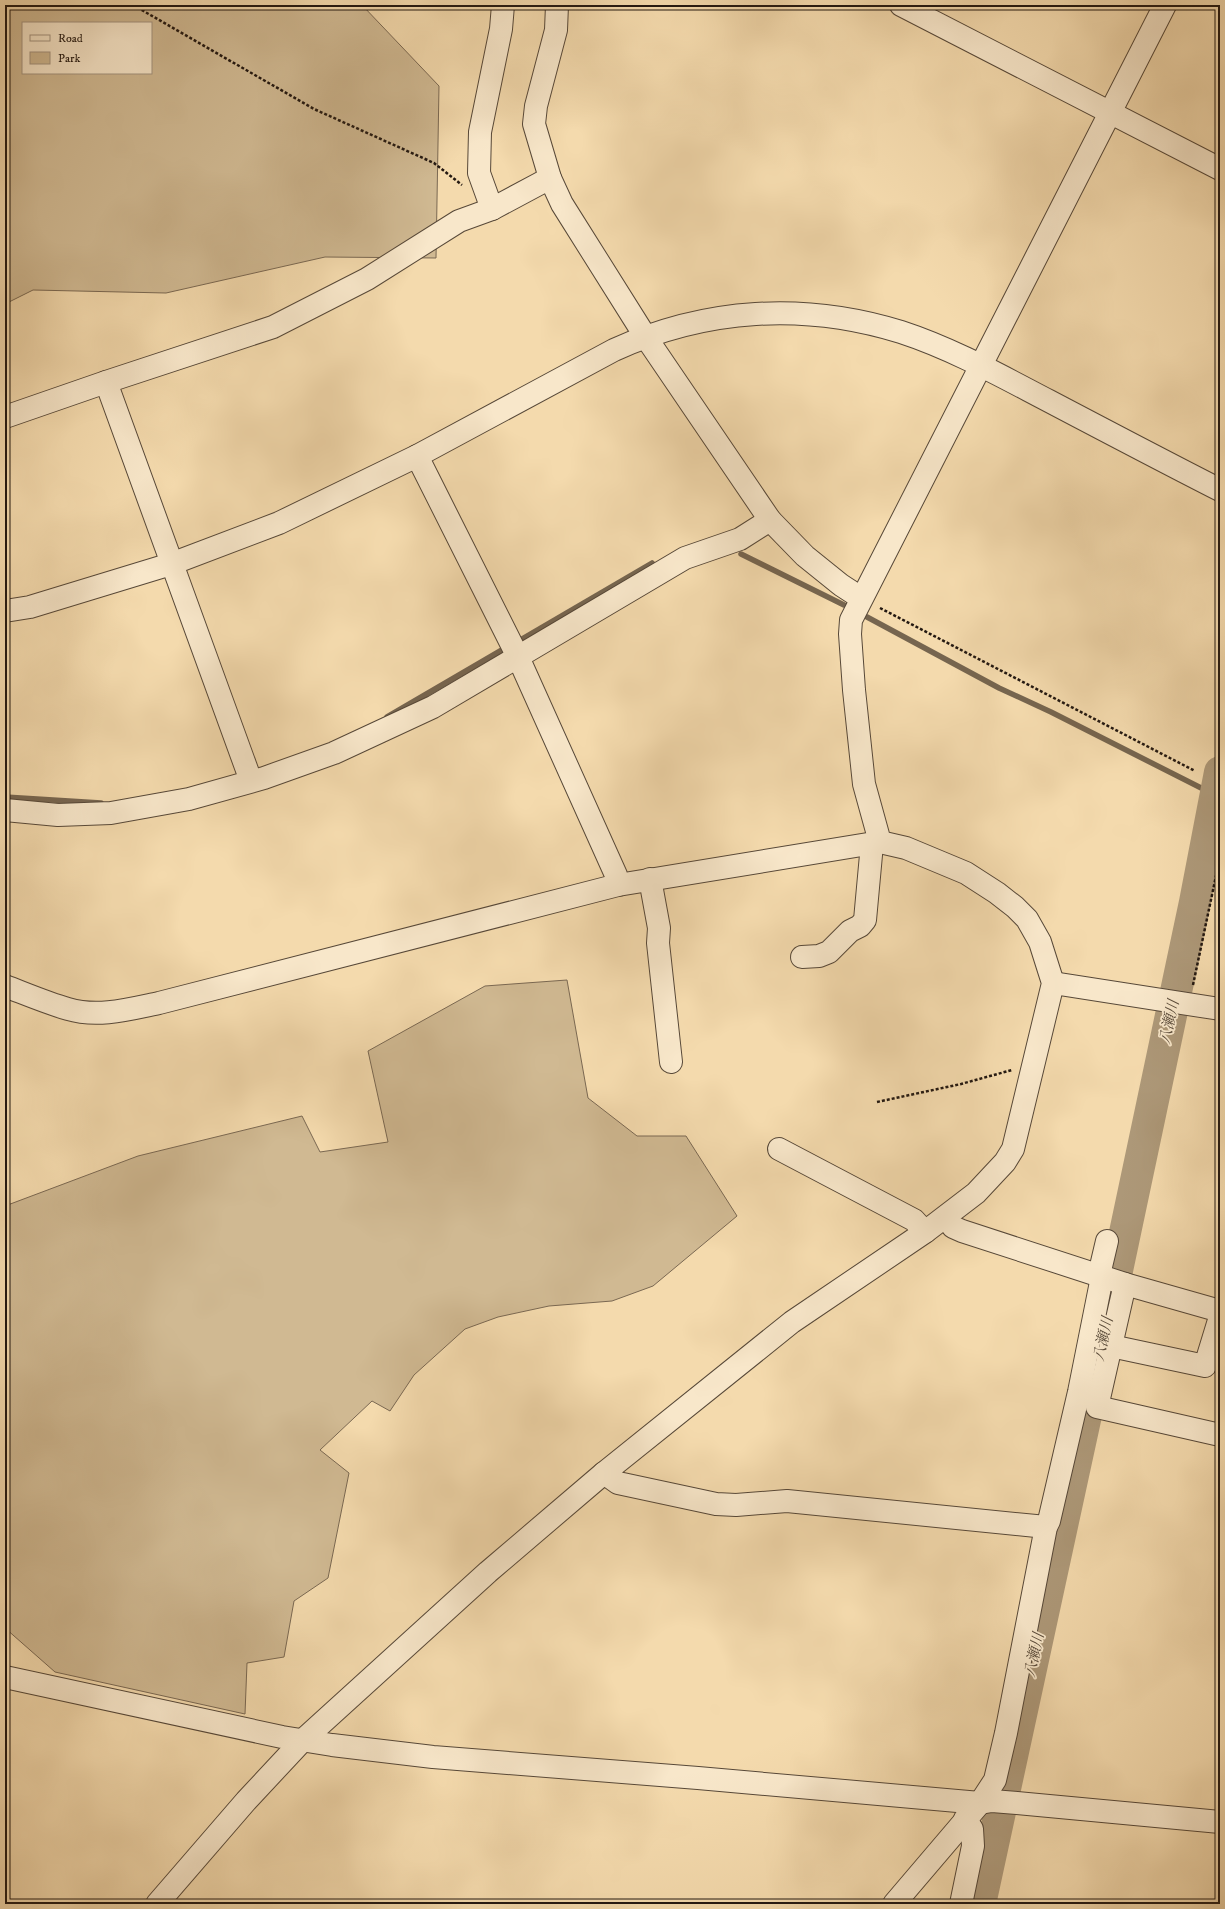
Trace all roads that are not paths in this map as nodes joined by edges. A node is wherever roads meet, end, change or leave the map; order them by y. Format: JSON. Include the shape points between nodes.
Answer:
{"nodes":[{"id":1,"x":503,"y":5,"type":"edge"},
{"id":2,"x":557,"y":5,"type":"edge"},
{"id":3,"x":901,"y":5,"type":"edge"},
{"id":4,"x":1165,"y":5,"type":"edge"},
{"id":5,"x":1110,"y":112,"type":"junction"},
{"id":6,"x":1220,"y":169,"type":"edge"},
{"id":7,"x":550,"y":178,"type":"junction"},
{"id":8,"x":492,"y":209,"type":"junction"},
{"id":9,"x":645,"y":336,"type":"junction"},
{"id":10,"x":981,"y":366,"type":"junction"},
{"id":11,"x":106,"y":382,"type":"junction"},
{"id":12,"x":5,"y":417,"type":"edge"},
{"id":13,"x":418,"y":456,"type":"junction"},
{"id":14,"x":1220,"y":490,"type":"edge"},
{"id":15,"x":770,"y":520,"type":"junction"},
{"id":16,"x":171,"y":564,"type":"junction"},
{"id":17,"x":861,"y":598,"type":"junction"},
{"id":18,"x":5,"y":611,"type":"edge"},
{"id":19,"x":518,"y":657,"type":"junction"},
{"id":20,"x":251,"y":782,"type":"junction"},
{"id":21,"x":5,"y":810,"type":"edge"},
{"id":22,"x":876,"y":843,"type":"junction"},
{"id":23,"x":650,"y":879,"type":"junction"},
{"id":24,"x":618,"y":885,"type":"junction"},
{"id":25,"x":802,"y":957,"type":"dead end"},
{"id":26,"x":1053,"y":983,"type":"junction"},
{"id":27,"x":5,"y":986,"type":"edge"},
{"id":28,"x":1220,"y":1009,"type":"edge"},
{"id":29,"x":670,"y":1062,"type":"dead end"},
{"id":30,"x":779,"y":1149,"type":"dead end"},
{"id":31,"x":946,"y":1217,"type":"junction"},
{"id":32,"x":926,"y":1232,"type":"junction"},
{"id":33,"x":1107,"y":1240,"type":"dead end"},
{"id":34,"x":1112,"y":1279,"type":"junction"},
{"id":35,"x":1220,"y":1311,"type":"edge"},
{"id":36,"x":1220,"y":1317,"type":"edge"},
{"id":37,"x":1111,"y":1346,"type":"junction"},
{"id":38,"x":1220,"y":1435,"type":"edge"},
{"id":39,"x":604,"y":1473,"type":"junction"},
{"id":40,"x":1046,"y":1527,"type":"junction"},
{"id":41,"x":5,"y":1677,"type":"edge"},
{"id":42,"x":302,"y":1741,"type":"junction"},
{"id":43,"x":986,"y":1802,"type":"junction"},
{"id":44,"x":965,"y":1819,"type":"junction"},
{"id":45,"x":1220,"y":1822,"type":"edge"},
{"id":46,"x":157,"y":1904,"type":"edge"},
{"id":47,"x":894,"y":1904,"type":"edge"},
{"id":48,"x":961,"y":1904,"type":"edge"}],
"edges":[{"from":1,"to":8,"type":"street","via":[[501,29],[480,132],[479,173]]},
{"from":2,"to":7,"type":"street","via":[[556,30],[536,106],[534,124]]},
{"from":3,"to":5,"type":"street"},
{"from":4,"to":5,"type":"street"},
{"from":5,"to":6,"type":"street"},
{"from":5,"to":10,"type":"street"},
{"from":7,"to":8,"type":"street"},
{"from":7,"to":9,"type":"street","via":[[562,204]]},
{"from":8,"to":11,"type":"street","via":[[459,221],[367,279],[274,327]]},
{"from":9,"to":10,"type":"street","via":[[731,316],[807,314],[841,318],[901,332]]},
{"from":9,"to":13,"type":"street","via":[[614,350]]},
{"from":9,"to":15,"type":"street"},
{"from":10,"to":14,"type":"street"},
{"from":10,"to":17,"type":"street"},
{"from":11,"to":12,"type":"street"},
{"from":11,"to":16,"type":"street"},
{"from":13,"to":16,"type":"street","via":[[279,523]]},
{"from":13,"to":19,"type":"street"},
{"from":15,"to":17,"type":"street","via":[[805,556],[840,585]]},
{"from":15,"to":19,"type":"street","via":[[740,539],[685,558]]},
{"from":16,"to":18,"type":"street","via":[[30,607]]},
{"from":16,"to":20,"type":"street"},
{"from":17,"to":22,"type":"street","via":[[851,620],[850,634],[864,784]]},
{"from":19,"to":20,"type":"street","via":[[433,707],[334,753]]},
{"from":19,"to":24,"type":"street","via":[[616,875]]},
{"from":20,"to":21,"type":"street","via":[[189,799],[111,813],[58,816]]},
{"from":22,"to":23,"type":"street"},
{"from":22,"to":25,"type":"street","via":[[865,920],[829,952],[819,956]]},
{"from":22,"to":26,"type":"street","via":[[906,848],[966,873],[997,892],[1027,919],[1034,930]]},
{"from":23,"to":24,"type":"street"},
{"from":23,"to":29,"type":"street","via":[[659,928],[658,943]]},
{"from":24,"to":27,"type":"street","via":[[120,1011],[70,1010]]},
{"from":26,"to":28,"type":"street"},
{"from":26,"to":31,"type":"street","via":[[1012,1149],[1005,1162],[976,1193]]},
{"from":30,"to":32,"type":"street","via":[[914,1220]]},
{"from":31,"to":32,"type":"street"},
{"from":31,"to":34,"type":"street","via":[[957,1229]]},
{"from":32,"to":39,"type":"street","via":[[792,1322]]},
{"from":33,"to":34,"type":"street"},
{"from":34,"to":35,"type":"street"},
{"from":34,"to":37,"type":"street"},
{"from":34,"to":40,"type":"street","via":[[1101,1282],[1079,1392]]},
{"from":36,"to":37,"type":"street","via":[[1205,1366]]},
{"from":37,"to":38,"type":"street","via":[[1097,1407]]},
{"from":39,"to":40,"type":"street","via":[[618,1483],[716,1504],[787,1501]]},
{"from":39,"to":42,"type":"street","via":[[488,1572]]},
{"from":40,"to":43,"type":"street","via":[[1006,1733],[995,1780]]},
{"from":41,"to":42,"type":"street"},
{"from":42,"to":43,"type":"street","via":[[433,1757]]},
{"from":42,"to":46,"type":"street"},
{"from":43,"to":44,"type":"street"},
{"from":43,"to":45,"type":"street"},
{"from":44,"to":47,"type":"street"},
{"from":44,"to":48,"type":"street","via":[[972,1829],[973,1846]]}]}
